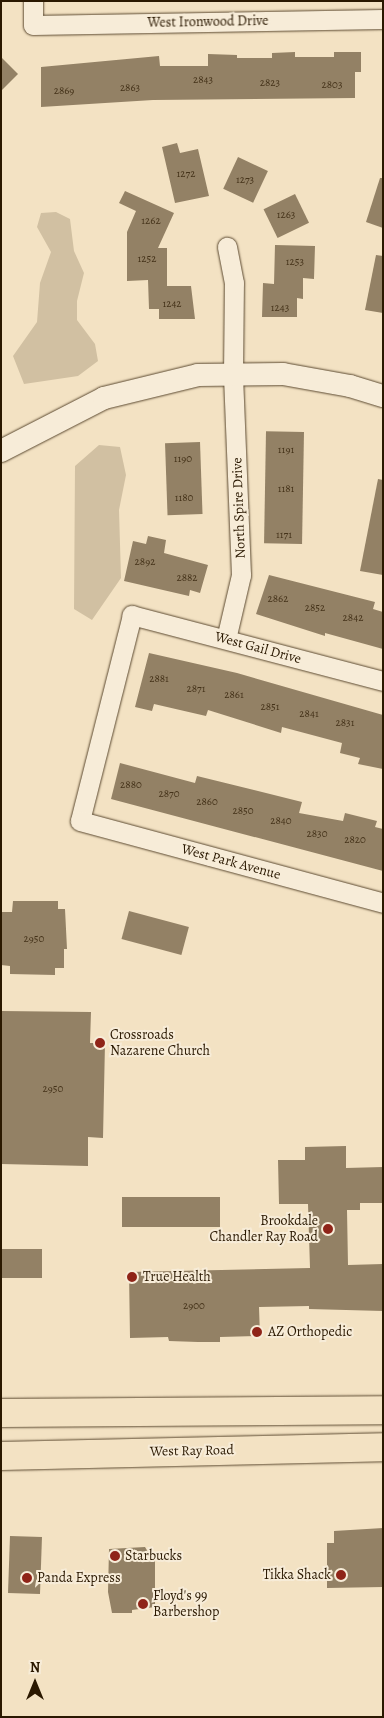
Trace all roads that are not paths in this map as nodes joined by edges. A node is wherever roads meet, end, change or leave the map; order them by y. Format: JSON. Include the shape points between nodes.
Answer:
{"nodes":[{"id":1,"x":33,"y":1,"type":"edge"},
{"id":2,"x":383,"y":19,"type":"edge"},
{"id":3,"x":227,"y":246,"type":"dead end"},
{"id":4,"x":233,"y":374,"type":"junction"},
{"id":5,"x":383,"y":396,"type":"edge"},
{"id":6,"x":1,"y":451,"type":"edge"},
{"id":7,"x":226,"y":639,"type":"junction"},
{"id":8,"x":383,"y":682,"type":"edge"},
{"id":9,"x":80,"y":821,"type":"joint"},
{"id":10,"x":383,"y":903,"type":"edge"},
{"id":11,"x":383,"y":1410,"type":"edge"},
{"id":12,"x":233,"y":1412,"type":"junction"},
{"id":13,"x":1,"y":1413,"type":"edge"},
{"id":14,"x":383,"y":1447,"type":"edge"},
{"id":15,"x":74,"y":1453,"type":"junction"},
{"id":16,"x":1,"y":1456,"type":"edge"}],
"edges":[{"from":1,"to":2,"type":"street","name":"West Ironwood Drive","via":[[33,25]]},
{"from":3,"to":4,"type":"street","name":"North Spire Drive","via":[[234,283]]},
{"from":4,"to":5,"type":"street","via":[[316,378]]},
{"from":4,"to":6,"type":"street","via":[[198,376],[104,398]]},
{"from":4,"to":7,"type":"street","name":"North Spire Drive","via":[[242,575]]},
{"from":7,"to":8,"type":"street","name":"West Gail Drive"},
{"from":7,"to":9,"type":"street","name":"West Gail Drive","via":[[132,615]]},
{"from":9,"to":10,"type":"street","name":"West Park Avenue"},
{"from":11,"to":12,"type":"main road"},
{"from":12,"to":13,"type":"main road"},
{"from":12,"to":15,"type":"main road","via":[[179,1431],[93,1436]]},
{"from":14,"to":15,"type":"main road","name":"West Ray Road"},
{"from":15,"to":16,"type":"main road","name":"West Ray Road"}]}
